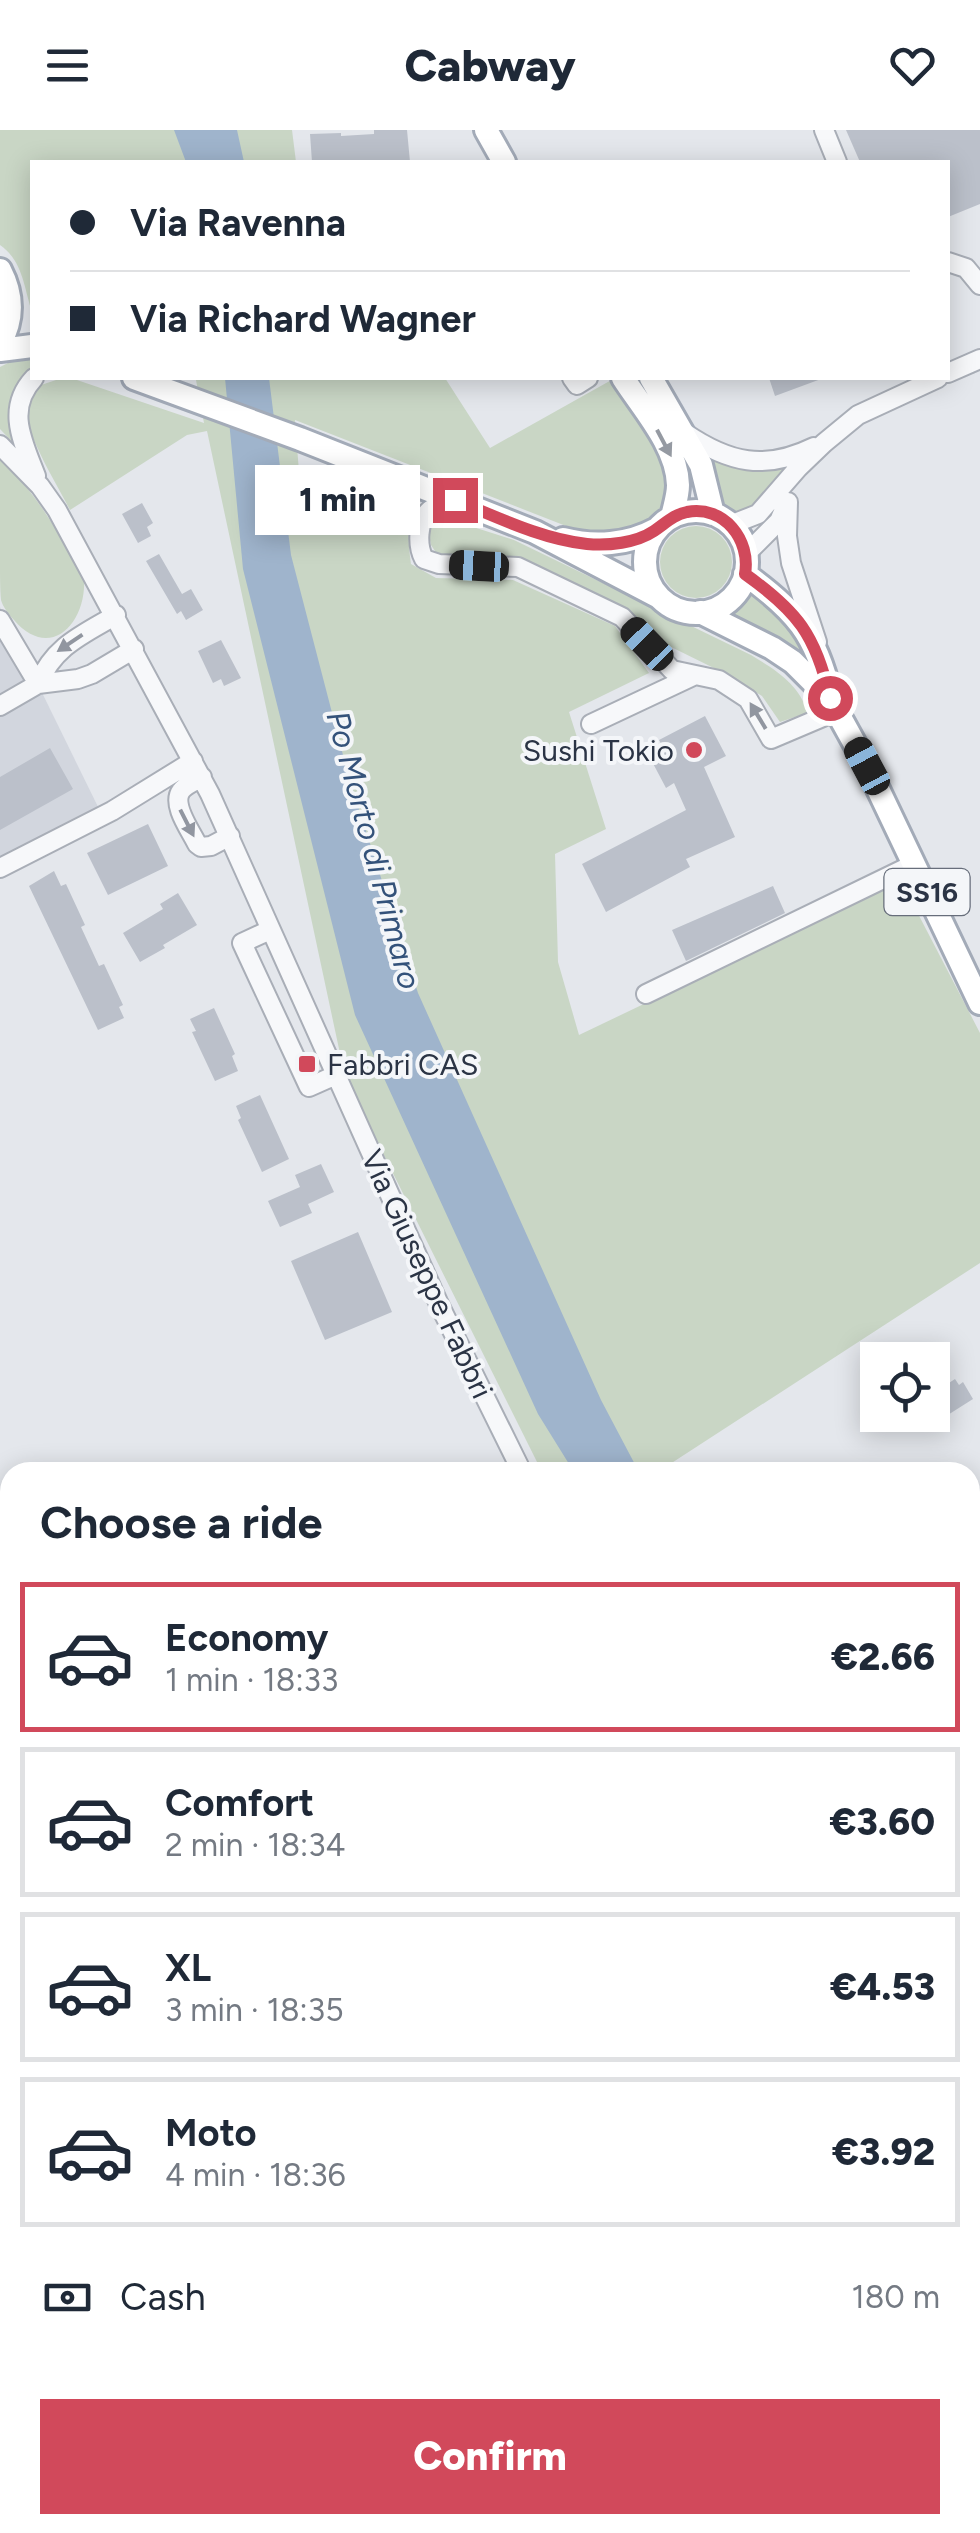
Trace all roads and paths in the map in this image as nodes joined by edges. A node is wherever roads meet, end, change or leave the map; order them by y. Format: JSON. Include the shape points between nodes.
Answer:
{"nodes":[{"id":1,"x":486,"y":130,"type":"edge"},
{"id":2,"x":824,"y":130,"type":"edge"},
{"id":3,"x":503,"y":160,"type":"edge"},
{"id":4,"x":836,"y":160,"type":"edge"},
{"id":5,"x":950,"y":263,"type":"edge"},
{"id":6,"x":0,"y":270,"type":"edge"},
{"id":7,"x":980,"y":285,"type":"edge"},
{"id":8,"x":11,"y":304,"type":"junction"},
{"id":9,"x":30,"y":326,"type":"edge"},
{"id":10,"x":30,"y":346,"type":"edge"},
{"id":11,"x":0,"y":347,"type":"edge"},
{"id":12,"x":980,"y":359,"type":"edge"},
{"id":13,"x":950,"y":373,"type":"edge"},
{"id":14,"x":33,"y":380,"type":"edge"},
{"id":15,"x":124,"y":380,"type":"edge"},
{"id":16,"x":140,"y":380,"type":"edge"},
{"id":17,"x":624,"y":380,"type":"edge"},
{"id":18,"x":652,"y":380,"type":"edge"},
{"id":19,"x":933,"y":380,"type":"edge"},
{"id":20,"x":162,"y":388,"type":"junction"},
{"id":21,"x":683,"y":432,"type":"junction"},
{"id":22,"x":824,"y":443,"type":"junction"},
{"id":23,"x":0,"y":445,"type":"edge"},
{"id":24,"x":798,"y":468,"type":"junction"},
{"id":25,"x":40,"y":486,"type":"junction"},
{"id":26,"x":455,"y":500,"type":"junction"},
{"id":27,"x":788,"y":502,"type":"junction"},
{"id":28,"x":722,"y":520,"type":"junction"},
{"id":29,"x":664,"y":523,"type":"junction"},
{"id":30,"x":535,"y":532,"type":"junction"},
{"id":31,"x":745,"y":564,"type":"junction"},
{"id":32,"x":659,"y":596,"type":"junction"},
{"id":33,"x":700,"y":612,"type":"junction"},
{"id":34,"x":116,"y":615,"type":"junction"},
{"id":35,"x":0,"y":620,"type":"edge"},
{"id":36,"x":134,"y":649,"type":"junction"},
{"id":37,"x":823,"y":665,"type":"junction"},
{"id":38,"x":693,"y":676,"type":"junction"},
{"id":39,"x":38,"y":684,"type":"junction"},
{"id":40,"x":834,"y":705,"type":"junction"},
{"id":41,"x":0,"y":706,"type":"edge"},
{"id":42,"x":591,"y":724,"type":"dead end"},
{"id":43,"x":198,"y":769,"type":"junction"},
{"id":44,"x":230,"y":836,"type":"junction"},
{"id":45,"x":914,"y":864,"type":"junction"},
{"id":46,"x":0,"y":868,"type":"edge"},
{"id":47,"x":270,"y":930,"type":"junction"},
{"id":48,"x":646,"y":994,"type":"dead end"},
{"id":49,"x":980,"y":1003,"type":"edge"},
{"id":50,"x":336,"y":1075,"type":"junction"},
{"id":51,"x":517,"y":1462,"type":"edge"}],
"edges":[{"from":1,"to":3,"type":"main road"},
{"from":2,"to":4,"type":"street"},
{"from":5,"to":7,"type":"street","via":[[966,268]]},
{"from":6,"to":8,"type":"main road"},
{"from":8,"to":9,"type":"main road"},
{"from":8,"to":11,"type":"main road"},
{"from":10,"to":11,"type":"main road"},
{"from":12,"to":13,"type":"street"},
{"from":14,"to":25,"type":"street","via":[[17,421]]},
{"from":15,"to":20,"type":"street"},
{"from":16,"to":20,"type":"main road"},
{"from":17,"to":29,"type":"main road","one_way":true,"via":[[676,468],[678,485]]},
{"from":18,"to":21,"type":"main road"},
{"from":19,"to":22,"type":"street","via":[[858,415]]},
{"from":20,"to":26,"type":"main road"},
{"from":21,"to":22,"type":"street","via":[[745,460],[782,460]]},
{"from":21,"to":28,"type":"main road"},
{"from":22,"to":24,"type":"street"},
{"from":23,"to":25,"type":"street","name":"Via Giuseppe Fabbri"},
{"from":24,"to":27,"type":"street"},
{"from":24,"to":28,"type":"street","via":[[758,514]]},
{"from":25,"to":34,"type":"street","name":"Via Giuseppe Fabbri"},
{"from":26,"to":30,"type":"main road"},
{"from":26,"to":38,"type":"street","via":[[424,518],[424,559],[518,567],[622,618],[672,670]]},
{"from":27,"to":31,"type":"street"},
{"from":27,"to":37,"type":"street","via":[[791,562]]},
{"from":28,"to":29,"type":"main road","via":[[691,511]]},
{"from":28,"to":31,"type":"main road","via":[[742,542]]},
{"from":29,"to":30,"type":"main road","via":[[631,540],[592,544]]},
{"from":29,"to":32,"type":"main road","via":[[645,566]]},
{"from":30,"to":32,"type":"main road"},
{"from":31,"to":33,"type":"main road","via":[[732,597]]},
{"from":31,"to":37,"type":"main road","via":[[793,613]]},
{"from":32,"to":33,"type":"main road","via":[[678,610]]},
{"from":33,"to":40,"type":"main road","via":[[783,655]]},
{"from":34,"to":36,"type":"street","name":"Via Giuseppe Fabbri"},
{"from":34,"to":39,"type":"street","one_way":true,"via":[[58,652]]},
{"from":35,"to":39,"type":"street"},
{"from":36,"to":39,"type":"street","via":[[92,674]]},
{"from":36,"to":43,"type":"street","name":"Via Giuseppe Fabbri"},
{"from":37,"to":40,"type":"main road"},
{"from":40,"to":38,"type":"street","one_way":true,"via":[[771,738],[748,699],[719,680]]},
{"from":38,"to":42,"type":"street"},
{"from":39,"to":41,"type":"street"},
{"from":40,"to":45,"type":"main road","number":"SS16"},
{"from":43,"to":44,"type":"street","name":"Via Giuseppe Fabbri"},
{"from":43,"to":44,"type":"street","one_way":true,"via":[[182,788],[179,807],[201,848]]},
{"from":43,"to":46,"type":"street"},
{"from":44,"to":47,"type":"street","name":"Via Giuseppe Fabbri"},
{"from":45,"to":48,"type":"street"},
{"from":45,"to":49,"type":"main road","number":"SS16"},
{"from":47,"to":50,"type":"street","name":"Via Giuseppe Fabbri"},
{"from":47,"to":50,"type":"street","via":[[242,944],[308,1087]]},
{"from":50,"to":51,"type":"street","name":"Via Giuseppe Fabbri"}]}
